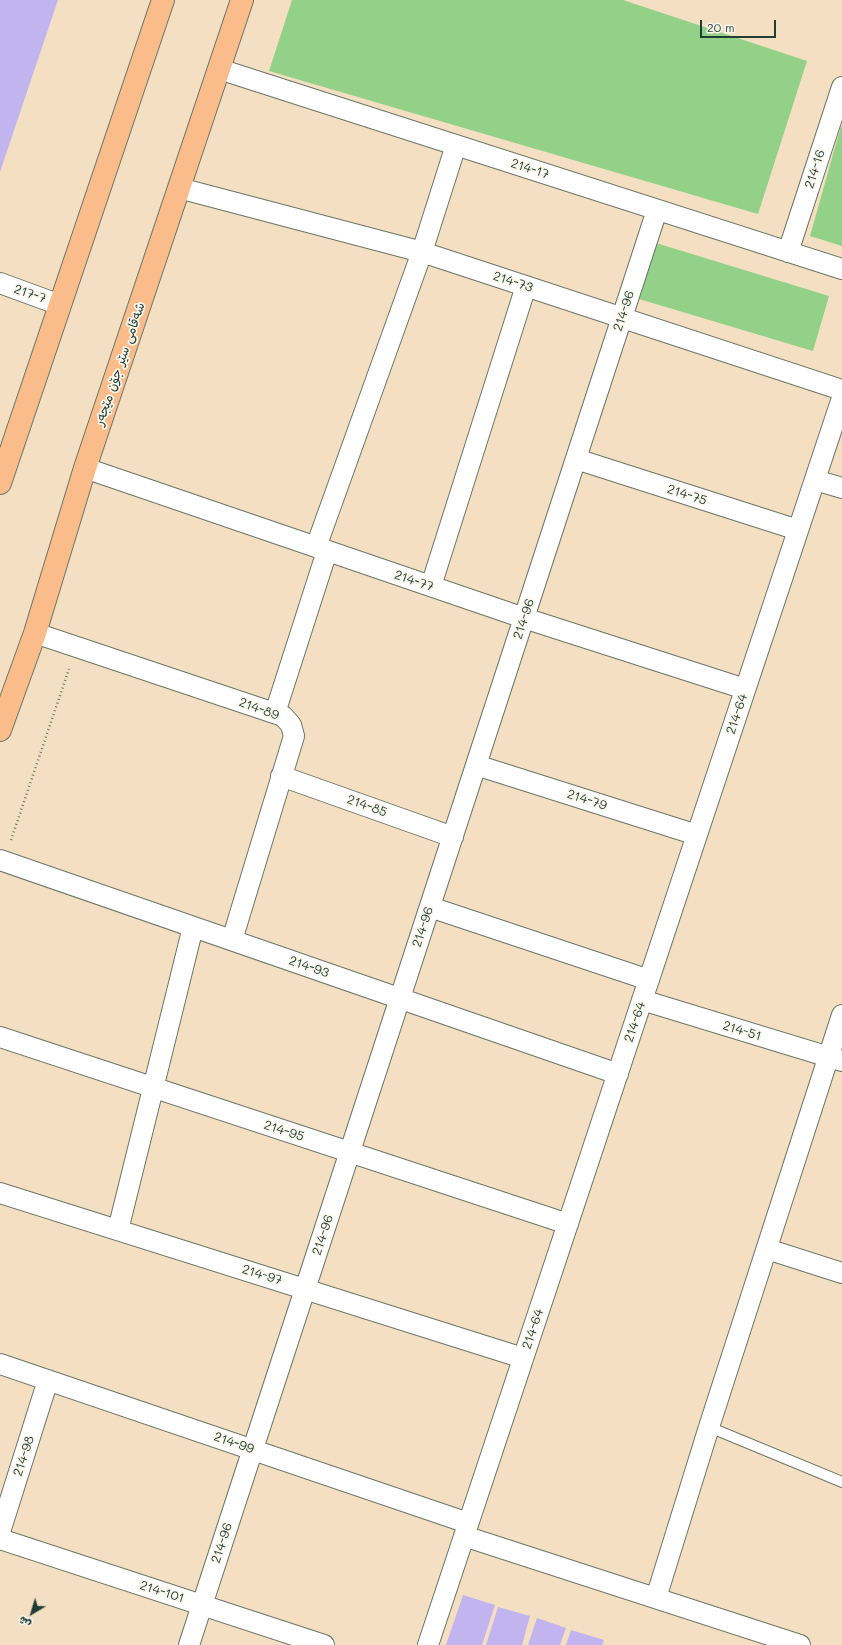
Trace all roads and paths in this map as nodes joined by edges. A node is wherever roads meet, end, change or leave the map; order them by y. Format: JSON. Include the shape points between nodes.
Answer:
{"nodes":[{"id":1,"x":163,"y":0,"type":"edge"},
{"id":2,"x":242,"y":0,"type":"edge"},
{"id":3,"x":219,"y":69,"type":"junction"},
{"id":4,"x":840,"y":96,"type":"edge"},
{"id":5,"x":456,"y":145,"type":"junction"},
{"id":6,"x":179,"y":188,"type":"junction"},
{"id":7,"x":657,"y":210,"type":"junction"},
{"id":8,"x":422,"y":252,"type":"junction"},
{"id":9,"x":788,"y":252,"type":"junction"},
{"id":10,"x":842,"y":269,"type":"edge"},
{"id":11,"x":0,"y":283,"type":"edge"},
{"id":12,"x":526,"y":286,"type":"junction"},
{"id":13,"x":60,"y":305,"type":"junction"},
{"id":14,"x":622,"y":317,"type":"junction"},
{"id":15,"x":842,"y":390,"type":"edge"},
{"id":16,"x":842,"y":398,"type":"edge"},
{"id":17,"x":576,"y":459,"type":"junction"},
{"id":18,"x":85,"y":468,"type":"junction"},
{"id":19,"x":815,"y":480,"type":"junction"},
{"id":20,"x":0,"y":483,"type":"edge"},
{"id":21,"x":842,"y":488,"type":"edge"},
{"id":22,"x":798,"y":530,"type":"junction"},
{"id":23,"x":322,"y":549,"type":"junction"},
{"id":24,"x":430,"y":586,"type":"junction"},
{"id":25,"x":524,"y":618,"type":"junction"},
{"id":26,"x":35,"y":633,"type":"junction"},
{"id":27,"x":71,"y":661,"type":"dead end"},
{"id":28,"x":745,"y":689,"type":"junction"},
{"id":29,"x":275,"y":713,"type":"junction"},
{"id":30,"x":0,"y":730,"type":"edge"},
{"id":31,"x":476,"y":765,"type":"junction"},
{"id":32,"x":282,"y":776,"type":"junction"},
{"id":33,"x":697,"y":835,"type":"junction"},
{"id":34,"x":453,"y":837,"type":"junction"},
{"id":35,"x":2,"y":861,"type":"edge"},
{"id":36,"x":430,"y":907,"type":"junction"},
{"id":37,"x":193,"y":927,"type":"junction"},
{"id":38,"x":232,"y":940,"type":"junction"},
{"id":39,"x":649,"y":980,"type":"junction"},
{"id":40,"x":400,"y":998,"type":"junction"},
{"id":41,"x":642,"y":1000,"type":"junction"},
{"id":42,"x":842,"y":1015,"type":"edge"},
{"id":43,"x":0,"y":1037,"type":"edge"},
{"id":44,"x":835,"y":1059,"type":"edge"},
{"id":45,"x":618,"y":1074,"type":"junction"},
{"id":46,"x":153,"y":1088,"type":"junction"},
{"id":47,"x":350,"y":1152,"type":"junction"},
{"id":48,"x":0,"y":1193,"type":"edge"},
{"id":49,"x":568,"y":1224,"type":"junction"},
{"id":50,"x":118,"y":1230,"type":"junction"},
{"id":51,"x":767,"y":1249,"type":"junction"},
{"id":52,"x":842,"y":1273,"type":"edge"},
{"id":53,"x":305,"y":1289,"type":"junction"},
{"id":54,"x":523,"y":1358,"type":"junction"},
{"id":55,"x":0,"y":1364,"type":"edge"},
{"id":56,"x":48,"y":1380,"type":"junction"},
{"id":57,"x":709,"y":1427,"type":"junction"},
{"id":58,"x":253,"y":1449,"type":"junction"},
{"id":59,"x":842,"y":1482,"type":"edge"},
{"id":60,"x":466,"y":1529,"type":"junction"},
{"id":61,"x":0,"y":1532,"type":"edge"},
{"id":62,"x":0,"y":1539,"type":"edge"},
{"id":63,"x":656,"y":1598,"type":"junction"},
{"id":64,"x":202,"y":1605,"type":"junction"},
{"id":65,"x":189,"y":1645,"type":"edge"},
{"id":66,"x":324,"y":1645,"type":"edge"},
{"id":67,"x":428,"y":1645,"type":"edge"},
{"id":68,"x":800,"y":1645,"type":"edge"}],
"edges":[{"from":1,"to":13,"type":"highway"},
{"from":2,"to":3,"type":"highway","name":"شەقامی سێر جۆن مێجەر"},
{"from":3,"to":5,"type":"street","name":"214-17"},
{"from":3,"to":6,"type":"highway","name":"شەقامی سێر جۆن مێجەر"},
{"from":4,"to":9,"type":"street","name":"214-16"},
{"from":5,"to":7,"type":"street","name":"214-17"},
{"from":5,"to":8,"type":"street"},
{"from":6,"to":8,"type":"street","name":"214-73"},
{"from":6,"to":18,"type":"highway","name":"شەقامی سێر جۆن مێجەر"},
{"from":7,"to":9,"type":"street","name":"214-17"},
{"from":7,"to":14,"type":"street","name":"214-96"},
{"from":8,"to":12,"type":"street","name":"214-73"},
{"from":8,"to":23,"type":"street"},
{"from":9,"to":10,"type":"street","name":"214-17"},
{"from":11,"to":13,"type":"street","name":"217-7"},
{"from":12,"to":14,"type":"street","name":"214-73"},
{"from":12,"to":24,"type":"street"},
{"from":13,"to":20,"type":"highway"},
{"from":14,"to":15,"type":"street","name":"214-73"},
{"from":14,"to":17,"type":"street","name":"214-96"},
{"from":16,"to":19,"type":"street","name":"214-64"},
{"from":17,"to":22,"type":"street","name":"214-75"},
{"from":17,"to":25,"type":"street","name":"214-96"},
{"from":18,"to":23,"type":"street","name":"214-77"},
{"from":18,"to":26,"type":"highway","name":"شەقامی سێر جۆن مێجەر"},
{"from":19,"to":21,"type":"street"},
{"from":19,"to":22,"type":"street","name":"214-64"},
{"from":22,"to":28,"type":"street","name":"214-64"},
{"from":23,"to":24,"type":"street","name":"214-77"},
{"from":23,"to":29,"type":"street"},
{"from":24,"to":25,"type":"street","name":"214-77"},
{"from":25,"to":28,"type":"street","name":"214-77"},
{"from":25,"to":31,"type":"street","name":"214-96"},
{"from":26,"to":29,"type":"street","name":"214-89"},
{"from":26,"to":30,"type":"highway","name":"شەقامی سێر جۆن مێجەر"},
{"from":27,"to":35,"type":"path"},
{"from":28,"to":33,"type":"street","name":"214-64"},
{"from":29,"to":32,"type":"street","name":"214-89","via":[[283,716],[291,725],[294,736]]},
{"from":31,"to":33,"type":"street","name":"214-79"},
{"from":31,"to":34,"type":"street","name":"214-96"},
{"from":32,"to":34,"type":"street","name":"214-85"},
{"from":32,"to":38,"type":"street","name":"214-89"},
{"from":33,"to":39,"type":"street","name":"214-64"},
{"from":34,"to":36,"type":"street","name":"214-96"},
{"from":35,"to":37,"type":"street","name":"214-93"},
{"from":36,"to":39,"type":"street"},
{"from":36,"to":40,"type":"street","name":"214-96"},
{"from":37,"to":38,"type":"street","name":"214-93"},
{"from":37,"to":46,"type":"street"},
{"from":38,"to":40,"type":"street","name":"214-93"},
{"from":39,"to":41,"type":"street","name":"214-64"},
{"from":40,"to":45,"type":"street","name":"214-93"},
{"from":40,"to":47,"type":"street","name":"214-96"},
{"from":41,"to":44,"type":"street","name":"214-51"},
{"from":41,"to":45,"type":"street","name":"214-64"},
{"from":42,"to":44,"type":"street"},
{"from":43,"to":46,"type":"street","name":"214-95"},
{"from":44,"to":51,"type":"street"},
{"from":45,"to":49,"type":"street","name":"214-64"},
{"from":46,"to":47,"type":"street","name":"214-95"},
{"from":46,"to":50,"type":"street"},
{"from":47,"to":49,"type":"street","name":"214-95"},
{"from":47,"to":53,"type":"street","name":"214-96"},
{"from":48,"to":50,"type":"street","name":"214-97"},
{"from":49,"to":54,"type":"street","name":"214-64"},
{"from":50,"to":53,"type":"street","name":"214-97"},
{"from":51,"to":52,"type":"street"},
{"from":51,"to":57,"type":"street"},
{"from":53,"to":54,"type":"street","name":"214-97"},
{"from":53,"to":58,"type":"street","name":"214-96"},
{"from":54,"to":60,"type":"street","name":"214-64"},
{"from":55,"to":56,"type":"street","name":"214-99"},
{"from":56,"to":58,"type":"street","name":"214-99"},
{"from":56,"to":61,"type":"street","name":"214-98"},
{"from":57,"to":59,"type":"lane"},
{"from":57,"to":63,"type":"street"},
{"from":58,"to":60,"type":"street","name":"214-99"},
{"from":58,"to":64,"type":"street","name":"214-96"},
{"from":60,"to":63,"type":"street","name":"214-99"},
{"from":60,"to":67,"type":"street","name":"214-64"},
{"from":62,"to":64,"type":"street","name":"214-101"},
{"from":63,"to":68,"type":"street","name":"214-99"},
{"from":64,"to":65,"type":"street","name":"214-96"},
{"from":64,"to":66,"type":"street","name":"214-101"}]}
